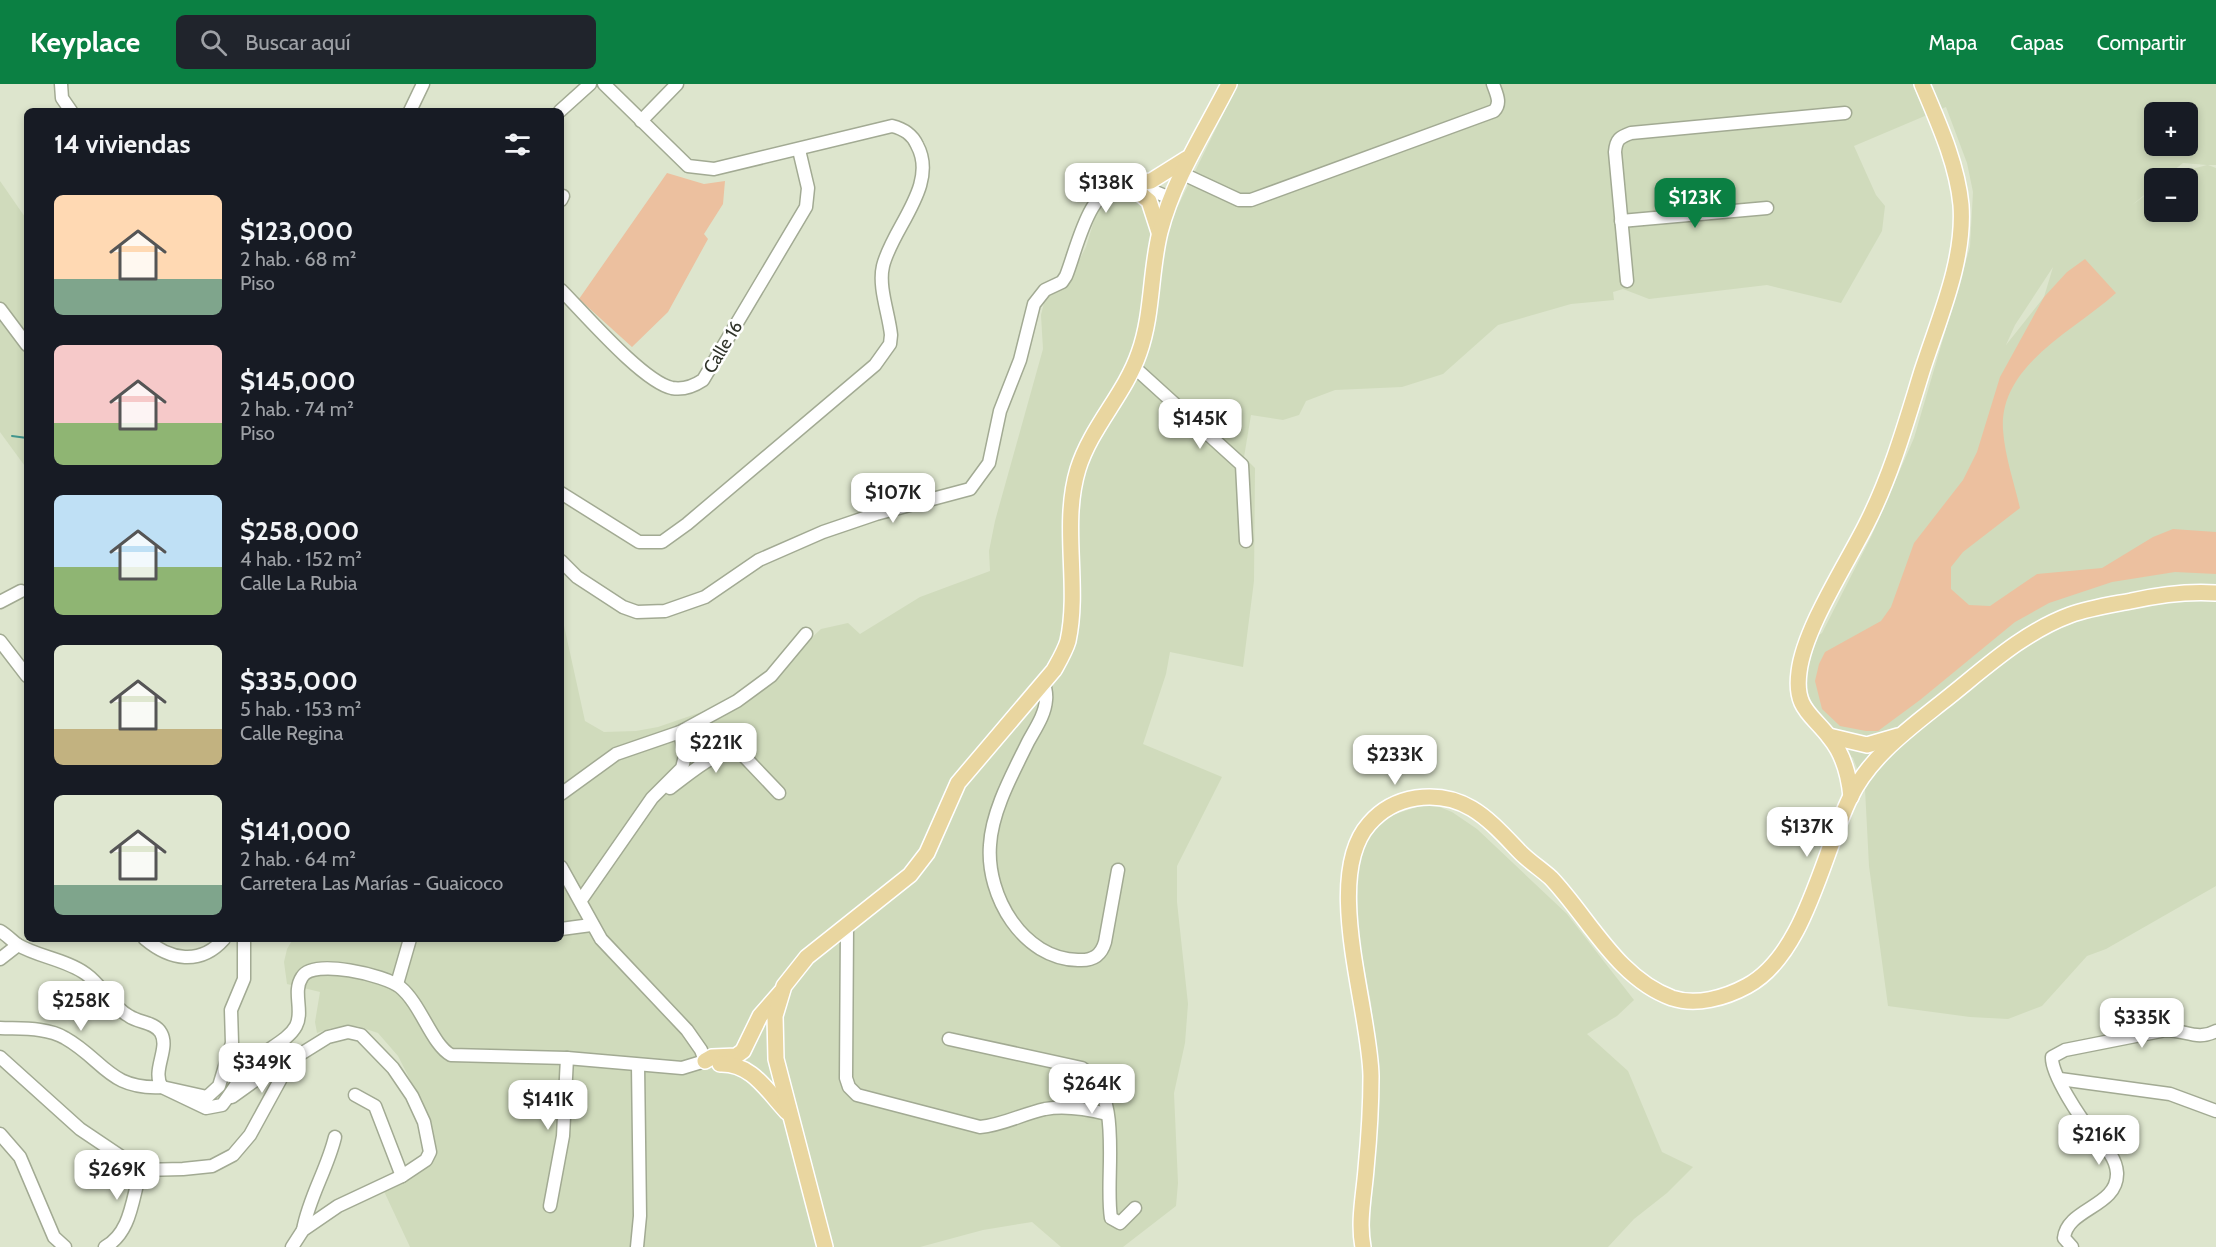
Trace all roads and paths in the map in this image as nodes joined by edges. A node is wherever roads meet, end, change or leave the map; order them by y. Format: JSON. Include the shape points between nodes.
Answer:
{"nodes":[{"id":1,"x":61,"y":84,"type":"edge"},
{"id":2,"x":423,"y":84,"type":"edge"},
{"id":3,"x":590,"y":84,"type":"edge"},
{"id":4,"x":604,"y":84,"type":"edge"},
{"id":5,"x":677,"y":84,"type":"edge"},
{"id":6,"x":1228,"y":84,"type":"edge"},
{"id":7,"x":1493,"y":84,"type":"edge"},
{"id":8,"x":1922,"y":84,"type":"edge"},
{"id":9,"x":69,"y":108,"type":"edge"},
{"id":10,"x":411,"y":108,"type":"edge"},
{"id":11,"x":563,"y":108,"type":"edge"},
{"id":12,"x":1845,"y":112,"type":"dead end"},
{"id":13,"x":641,"y":121,"type":"junction"},
{"id":14,"x":799,"y":150,"type":"junction"},
{"id":15,"x":1189,"y":157,"type":"junction"},
{"id":16,"x":1181,"y":173,"type":"junction"},
{"id":17,"x":1128,"y":184,"type":"junction"},
{"id":18,"x":1170,"y":198,"type":"junction"},
{"id":19,"x":1767,"y":208,"type":"dead end"},
{"id":20,"x":1621,"y":221,"type":"junction"},
{"id":21,"x":1160,"y":235,"type":"junction"},
{"id":22,"x":1628,"y":281,"type":"dead end"},
{"id":23,"x":564,"y":293,"type":"edge"},
{"id":24,"x":0,"y":309,"type":"edge"},
{"id":25,"x":24,"y":341,"type":"edge"},
{"id":26,"x":1134,"y":367,"type":"junction"},
{"id":27,"x":564,"y":495,"type":"edge"},
{"id":28,"x":1246,"y":541,"type":"dead end"},
{"id":29,"x":564,"y":564,"type":"edge"},
{"id":30,"x":21,"y":591,"type":"dead end"},
{"id":31,"x":2216,"y":593,"type":"edge"},
{"id":32,"x":0,"y":602,"type":"edge"},
{"id":33,"x":806,"y":634,"type":"dead end"},
{"id":34,"x":0,"y":641,"type":"edge"},
{"id":35,"x":24,"y":672,"type":"edge"},
{"id":36,"x":1044,"y":682,"type":"junction"},
{"id":37,"x":680,"y":732,"type":"junction"},
{"id":38,"x":1902,"y":734,"type":"junction"},
{"id":39,"x":1829,"y":736,"type":"junction"},
{"id":40,"x":564,"y":792,"type":"edge"},
{"id":41,"x":779,"y":793,"type":"dead end"},
{"id":42,"x":1851,"y":797,"type":"junction"},
{"id":43,"x":650,"y":802,"type":"junction"},
{"id":44,"x":1118,"y":870,"type":"dead end"},
{"id":45,"x":564,"y":872,"type":"edge"},
{"id":46,"x":581,"y":900,"type":"junction"},
{"id":47,"x":591,"y":925,"type":"junction"},
{"id":48,"x":847,"y":926,"type":"junction"},
{"id":49,"x":564,"y":929,"type":"edge"},
{"id":50,"x":0,"y":931,"type":"edge"},
{"id":51,"x":150,"y":942,"type":"edge"},
{"id":52,"x":220,"y":942,"type":"edge"},
{"id":53,"x":244,"y":942,"type":"edge"},
{"id":54,"x":409,"y":942,"type":"edge"},
{"id":55,"x":18,"y":945,"type":"junction"},
{"id":56,"x":0,"y":958,"type":"edge"},
{"id":57,"x":397,"y":984,"type":"junction"},
{"id":58,"x":783,"y":990,"type":"junction"},
{"id":59,"x":0,"y":1028,"type":"edge"},
{"id":60,"x":2216,"y":1031,"type":"edge"},
{"id":61,"x":949,"y":1039,"type":"dead end"},
{"id":62,"x":0,"y":1057,"type":"edge"},
{"id":63,"x":567,"y":1058,"type":"junction"},
{"id":64,"x":291,"y":1060,"type":"junction"},
{"id":65,"x":705,"y":1061,"type":"junction"},
{"id":66,"x":638,"y":1065,"type":"junction"},
{"id":67,"x":2060,"y":1079,"type":"junction"},
{"id":68,"x":162,"y":1087,"type":"junction"},
{"id":69,"x":355,"y":1095,"type":"dead end"},
{"id":70,"x":222,"y":1105,"type":"junction"},
{"id":71,"x":2216,"y":1111,"type":"edge"},
{"id":72,"x":789,"y":1114,"type":"junction"},
{"id":73,"x":1107,"y":1114,"type":"junction"},
{"id":74,"x":0,"y":1134,"type":"edge"},
{"id":75,"x":335,"y":1137,"type":"dead end"},
{"id":76,"x":141,"y":1170,"type":"junction"},
{"id":77,"x":402,"y":1176,"type":"junction"},
{"id":78,"x":550,"y":1206,"type":"dead end"},
{"id":79,"x":1135,"y":1208,"type":"dead end"},
{"id":80,"x":303,"y":1230,"type":"junction"},
{"id":81,"x":2068,"y":1242,"type":"edge"},
{"id":82,"x":65,"y":1247,"type":"edge"},
{"id":83,"x":105,"y":1247,"type":"edge"},
{"id":84,"x":292,"y":1247,"type":"edge"},
{"id":85,"x":637,"y":1247,"type":"edge"},
{"id":86,"x":825,"y":1247,"type":"edge"},
{"id":87,"x":1363,"y":1247,"type":"edge"}],
"edges":[{"from":1,"to":9,"type":"street","via":[[62,98]]},
{"from":2,"to":10,"type":"street"},
{"from":3,"to":11,"type":"street"},
{"from":4,"to":13,"type":"street"},
{"from":5,"to":13,"type":"street"},
{"from":6,"to":15,"type":"main road"},
{"from":7,"to":16,"type":"street","via":[[1498,99],[1494,111],[1251,200],[1239,200]]},
{"from":8,"to":39,"type":"main road","via":[[1959,190],[1959,243],[1951,281],[1891,470],[1801,658],[1800,700],[1810,718]]},
{"from":12,"to":20,"type":"street","via":[[1620,137],[1615,152]]},
{"from":13,"to":14,"type":"street","via":[[678,158],[701,169]]},
{"from":14,"to":23,"type":"street","name":"Calle 16","via":[[808,188],[806,207],[703,380],[673,388],[649,377]]},
{"from":14,"to":27,"type":"street","via":[[892,126],[911,135],[920,151],[921,183],[890,243],[883,268],[890,344],[875,365],[662,542],[639,542]]},
{"from":15,"to":16,"type":"main road"},
{"from":15,"to":17,"type":"main road","via":[[1158,178]]},
{"from":16,"to":18,"type":"main road"},
{"from":17,"to":18,"type":"street"},
{"from":17,"to":21,"type":"main road","via":[[1149,201]]},
{"from":17,"to":29,"type":"street","via":[[1114,186],[1099,196],[1088,214],[1066,276],[1045,290],[1034,304],[1020,360],[1000,411],[989,463],[970,489],[823,532],[759,560],[705,597],[665,612],[637,612],[622,607]]},
{"from":18,"to":21,"type":"main road"},
{"from":19,"to":20,"type":"street"},
{"from":20,"to":22,"type":"street"},
{"from":21,"to":26,"type":"main road","via":[[1149,319]]},
{"from":24,"to":25,"type":"street"},
{"from":26,"to":28,"type":"street","via":[[1242,465]]},
{"from":26,"to":36,"type":"main road","via":[[1078,469],[1072,495],[1067,642]]},
{"from":30,"to":32,"type":"street"},
{"from":31,"to":38,"type":"main road","via":[[2145,598],[2064,617],[2019,642]]},
{"from":33,"to":37,"type":"street","via":[[771,676],[737,701]]},
{"from":34,"to":35,"type":"street"},
{"from":36,"to":44,"type":"street","via":[[1046,699],[1042,713],[1009,783],[990,843],[989,862],[996,890],[1008,916],[1036,947],[1062,959],[1093,959],[1106,942]]},
{"from":36,"to":48,"type":"main road","via":[[958,783],[927,853],[910,875]]},
{"from":37,"to":40,"type":"street","via":[[616,754]]},
{"from":37,"to":43,"type":"street","via":[[685,756],[682,768]]},
{"from":38,"to":39,"type":"main road","via":[[1866,746]]},
{"from":38,"to":42,"type":"main road"},
{"from":39,"to":42,"type":"main road","via":[[1845,764]]},
{"from":41,"to":43,"type":"street","via":[[740,752],[732,749]]},
{"from":42,"to":87,"type":"main road","via":[[1796,932],[1777,963],[1744,988],[1700,1001],[1670,997],[1639,979],[1550,878],[1480,813],[1462,804],[1429,797],[1402,801],[1377,816],[1354,847],[1348,887],[1371,1069],[1360,1229]]},
{"from":43,"to":46,"type":"street"},
{"from":45,"to":46,"type":"street"},
{"from":46,"to":47,"type":"street"},
{"from":47,"to":49,"type":"street"},
{"from":47,"to":65,"type":"street","via":[[687,1030]]},
{"from":48,"to":58,"type":"main road","via":[[802,963]]},
{"from":48,"to":73,"type":"street","via":[[846,1078],[857,1095],[980,1127],[1046,1109],[1088,1109]]},
{"from":50,"to":55,"type":"street"},
{"from":51,"to":52,"type":"street","via":[[177,957],[193,959]]},
{"from":53,"to":68,"type":"street","via":[[244,979],[231,1010],[232,1043],[219,1086],[207,1097]]},
{"from":54,"to":57,"type":"street"},
{"from":55,"to":56,"type":"street"},
{"from":55,"to":68,"type":"street","via":[[85,973],[117,1008],[160,1031],[163,1038],[158,1071]]},
{"from":57,"to":63,"type":"street","via":[[417,1004],[441,1047],[451,1055]]},
{"from":57,"to":70,"type":"street","via":[[372,975],[310,969],[302,976],[298,988],[296,1026],[254,1061]]},
{"from":58,"to":65,"type":"main road","via":[[760,1016],[743,1051],[736,1056]]},
{"from":58,"to":72,"type":"main road","via":[[774,1034]]},
{"from":59,"to":68,"type":"street","via":[[64,1037],[120,1080]]},
{"from":60,"to":67,"type":"street","via":[[2199,1037],[2166,1030],[2057,1052],[2052,1063]]},
{"from":61,"to":73,"type":"street","via":[[1082,1068],[1100,1085]]},
{"from":62,"to":76,"type":"street","via":[[80,1129]]},
{"from":63,"to":66,"type":"street"},
{"from":63,"to":78,"type":"street","via":[[563,1136]]},
{"from":64,"to":70,"type":"street","via":[[268,1071]]},
{"from":64,"to":76,"type":"street","via":[[250,1135],[233,1155],[212,1166]]},
{"from":64,"to":77,"type":"street","via":[[328,1037],[348,1032],[361,1035],[372,1044],[412,1096],[429,1142],[426,1160]]},
{"from":65,"to":66,"type":"street","via":[[682,1068]]},
{"from":65,"to":72,"type":"main road","via":[[741,1066]]},
{"from":66,"to":85,"type":"street"},
{"from":67,"to":71,"type":"street","via":[[2170,1094]]},
{"from":67,"to":81,"type":"street","via":[[2084,1121],[2111,1155],[2117,1174],[2112,1191],[2066,1228]]},
{"from":68,"to":70,"type":"street","via":[[206,1108]]},
{"from":69,"to":77,"type":"street","via":[[375,1106]]},
{"from":72,"to":86,"type":"main road"},
{"from":73,"to":79,"type":"street","via":[[1111,1218],[1120,1223]]},
{"from":74,"to":82,"type":"street","via":[[20,1157],[54,1236]]},
{"from":75,"to":80,"type":"street","via":[[328,1164],[308,1204]]},
{"from":76,"to":83,"type":"street","via":[[124,1228]]},
{"from":77,"to":80,"type":"street","via":[[338,1206]]},
{"from":80,"to":84,"type":"street"}]}
